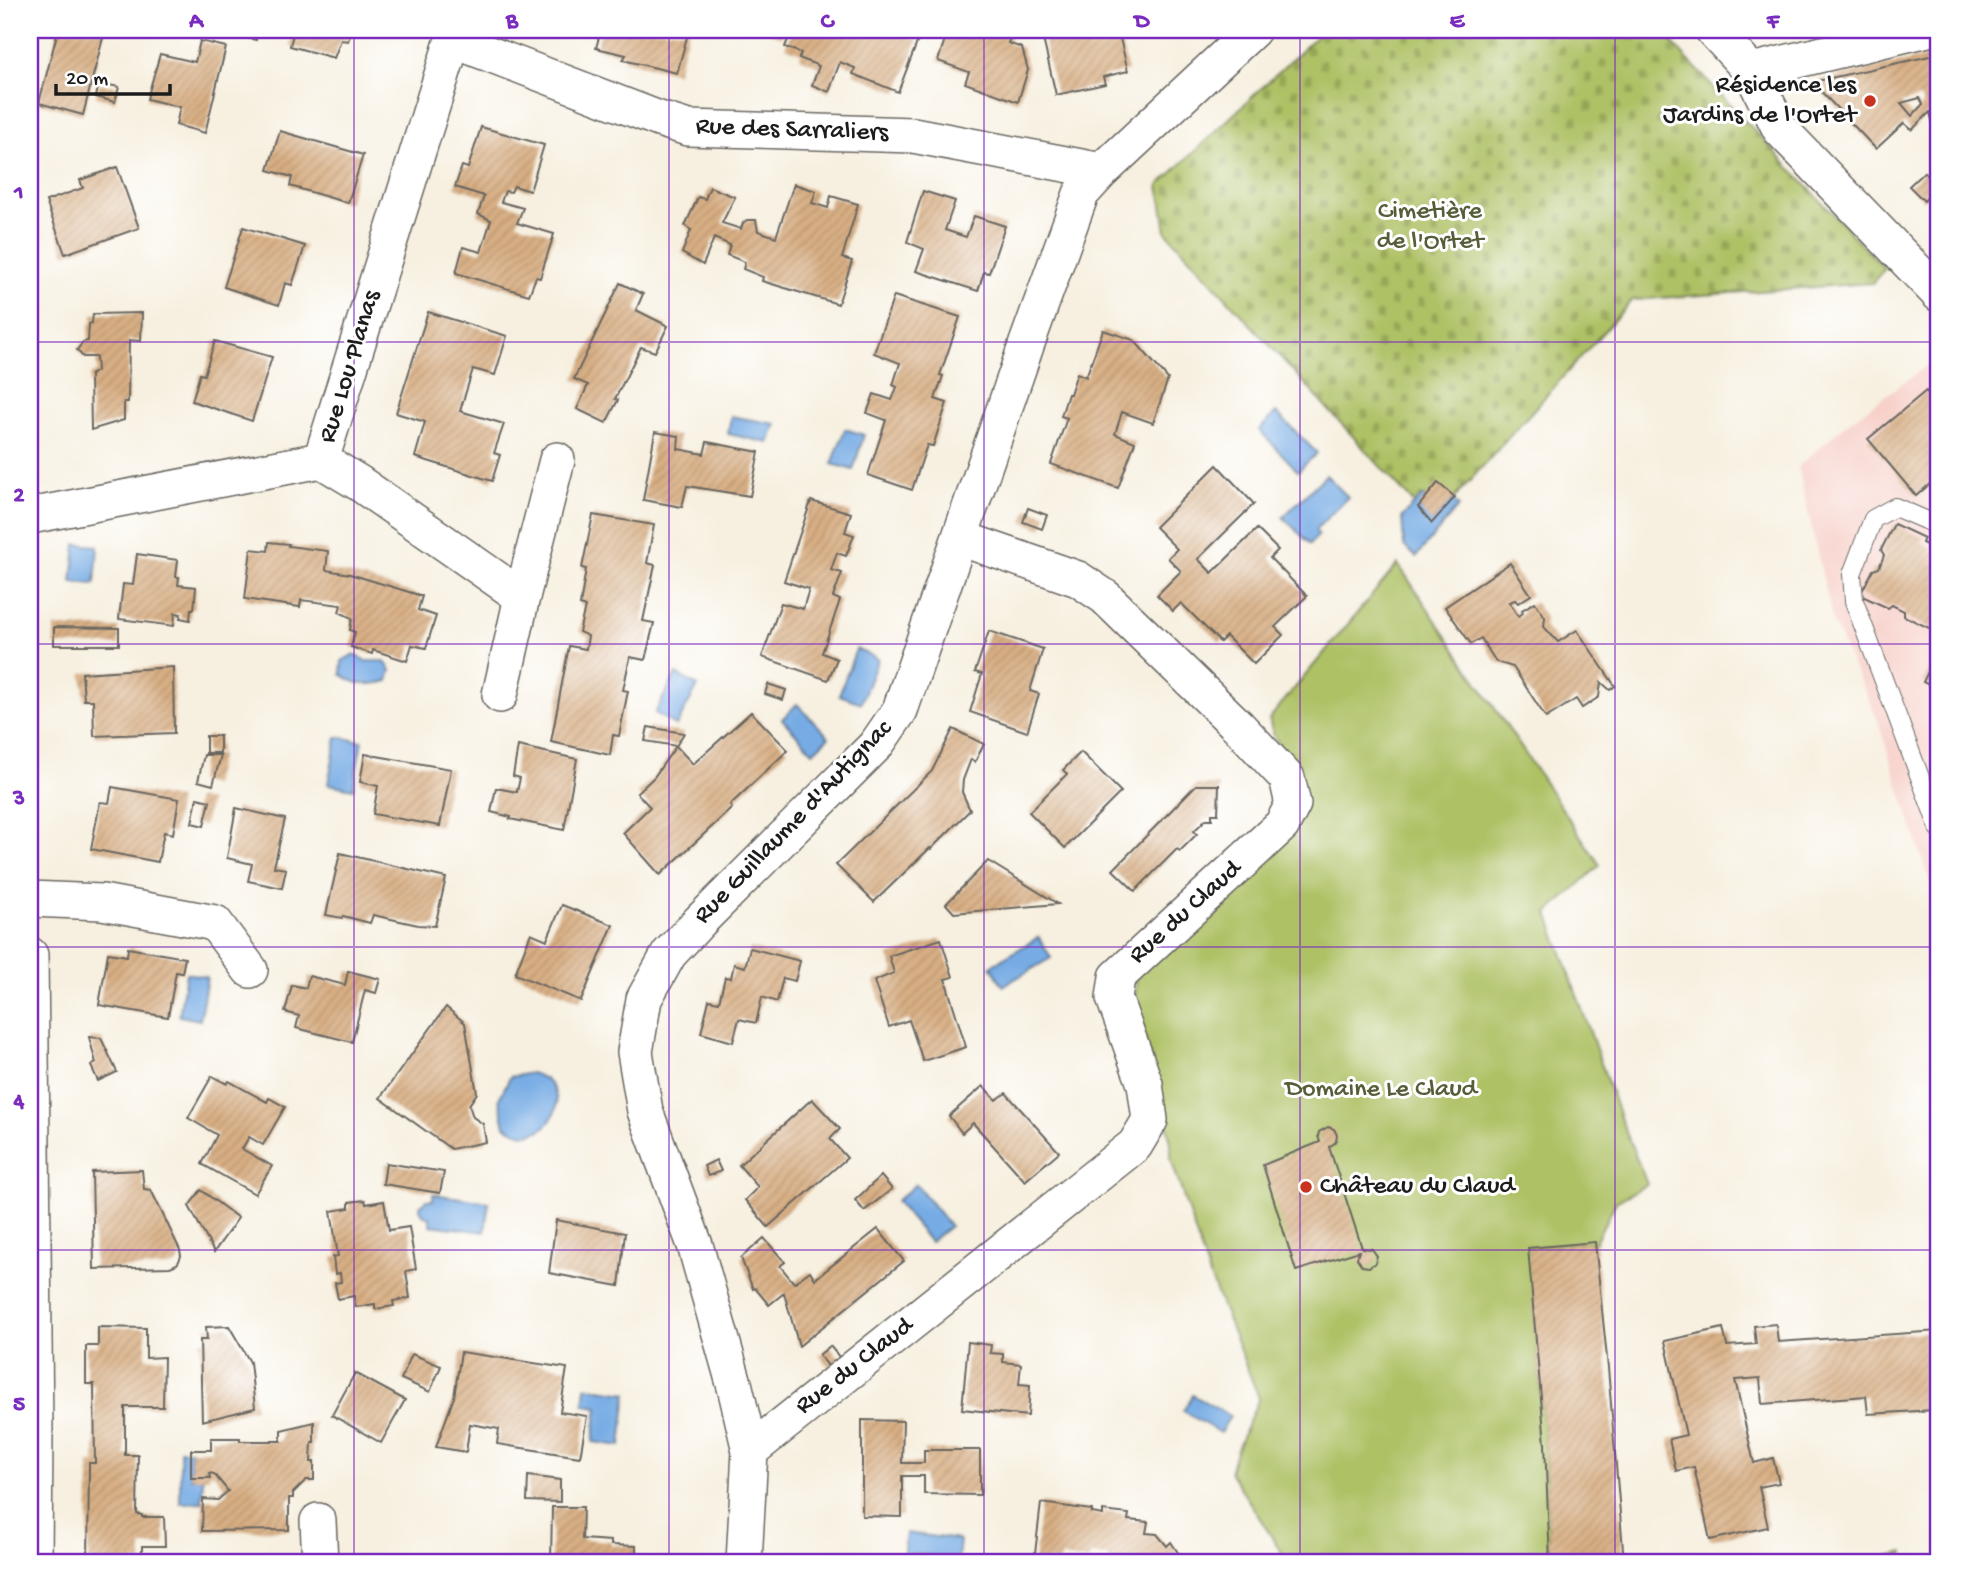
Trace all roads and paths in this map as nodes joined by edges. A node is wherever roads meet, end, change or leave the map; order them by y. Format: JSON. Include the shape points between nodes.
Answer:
{"nodes":[{"id":1,"x":1253,"y":30,"type":"edge"},
{"id":2,"x":1713,"y":30,"type":"edge"},
{"id":3,"x":1924,"y":30,"type":"edge"},
{"id":4,"x":454,"y":35,"type":"edge"},
{"id":5,"x":1751,"y":71,"type":"junction"},
{"id":6,"x":1102,"y":171,"type":"junction"},
{"id":7,"x":1939,"y":294,"type":"edge"},
{"id":8,"x":321,"y":460,"type":"junction"},
{"id":9,"x":557,"y":460,"type":"dead end"},
{"id":10,"x":30,"y":513,"type":"edge"},
{"id":11,"x":1939,"y":526,"type":"edge"},
{"id":12,"x":30,"y":528,"type":"edge"},
{"id":13,"x":960,"y":538,"type":"junction"},
{"id":14,"x":522,"y":597,"type":"junction"},
{"id":15,"x":500,"y":695,"type":"dead end"},
{"id":16,"x":1939,"y":828,"type":"edge"},
{"id":17,"x":30,"y":899,"type":"edge"},
{"id":18,"x":30,"y":955,"type":"edge"},
{"id":19,"x":250,"y":970,"type":"dead end"},
{"id":20,"x":31,"y":1283,"type":"edge"},
{"id":21,"x":750,"y":1451,"type":"junction"},
{"id":22,"x":318,"y":1521,"type":"dead end"},
{"id":23,"x":34,"y":1562,"type":"edge"},
{"id":24,"x":320,"y":1562,"type":"edge"},
{"id":25,"x":744,"y":1562,"type":"edge"}],
"edges":[{"from":1,"to":6,"type":"street","name":"Rue Guillaume d'Autignac"},
{"from":2,"to":5,"type":"street"},
{"from":3,"to":5,"type":"street"},
{"from":4,"to":6,"type":"street","name":"Rue des Sarraliers","via":[[688,128],[913,135]]},
{"from":4,"to":8,"type":"street","name":"Rue Lou Planas"},
{"from":5,"to":7,"type":"street","via":[[1780,129]]},
{"from":6,"to":13,"type":"street","name":"Rue Guillaume d'Autignac","via":[[1082,194]]},
{"from":8,"to":10,"type":"street","name":"Rue Lou Planas"},
{"from":8,"to":14,"type":"street"},
{"from":9,"to":14,"type":"street"},
{"from":10,"to":12,"type":"street"},
{"from":11,"to":16,"type":"lane","via":[[1895,507],[1873,519],[1852,574],[1854,601]]},
{"from":13,"to":21,"type":"street","name":"Rue Guillaume d'Autignac","via":[[900,710],[876,745],[669,954],[644,999],[635,1052],[645,1111],[695,1245]]},
{"from":13,"to":21,"type":"street","name":"Rue du Claud","via":[[1078,579],[1105,597],[1287,778],[1293,804],[1282,825],[1116,977],[1114,998],[1145,1083],[1150,1120],[1135,1145]]},
{"from":14,"to":15,"type":"street"},
{"from":17,"to":19,"type":"street","via":[[102,902],[215,923]]},
{"from":18,"to":20,"type":"street"},
{"from":20,"to":23,"type":"street"},
{"from":21,"to":25,"type":"street","name":"Rue Guillaume d'Autignac"},
{"from":22,"to":24,"type":"street"}]}
